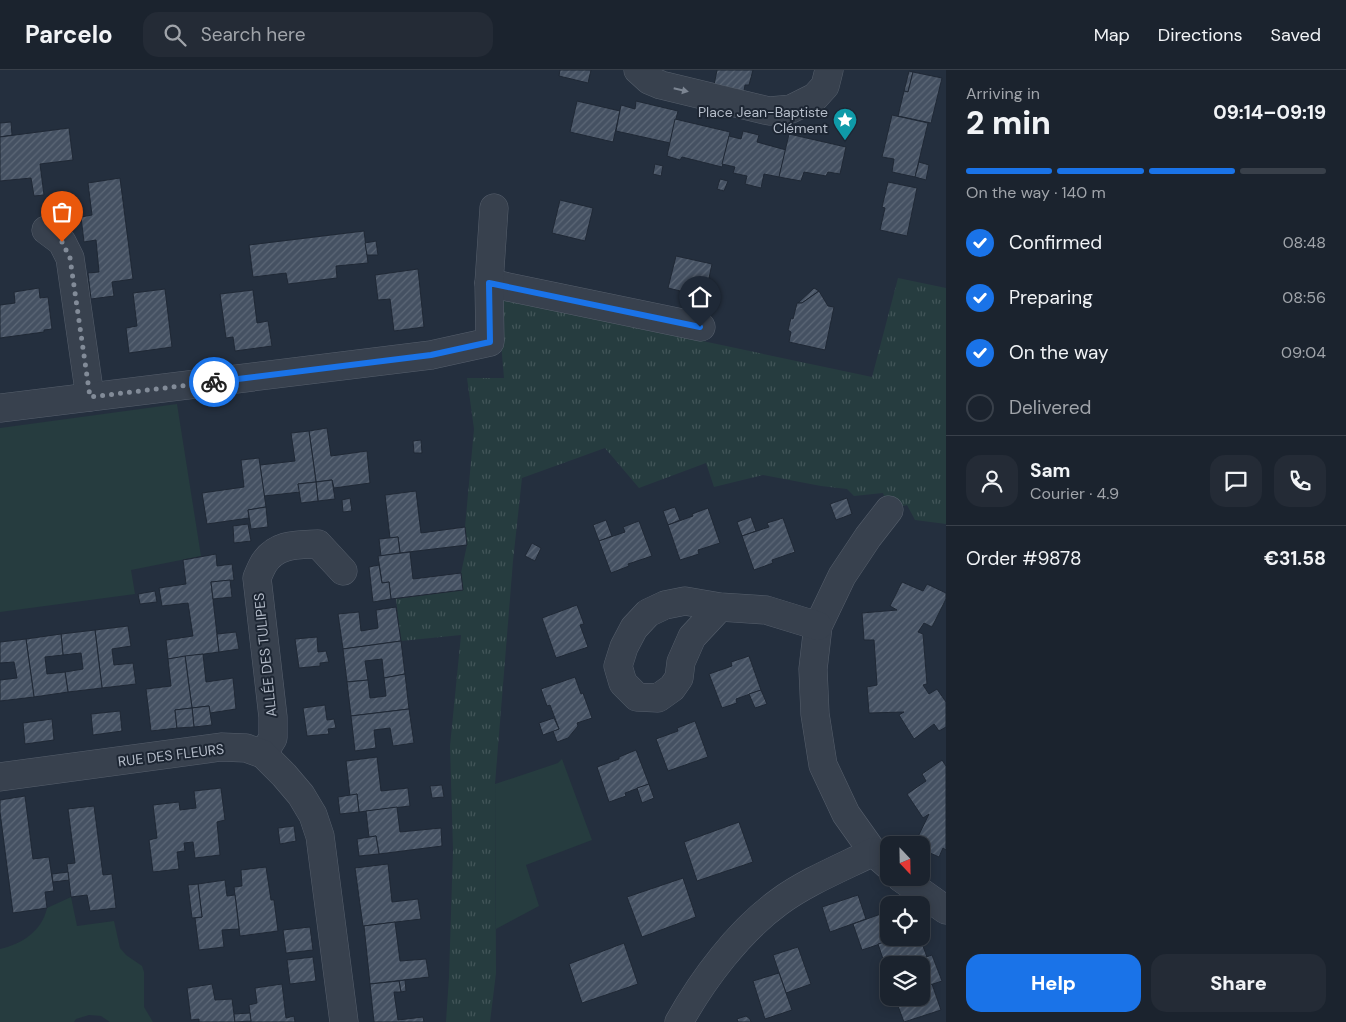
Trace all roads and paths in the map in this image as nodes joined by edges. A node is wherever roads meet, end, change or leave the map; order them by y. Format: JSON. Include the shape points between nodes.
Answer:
{"nodes":[{"id":1,"x":638,"y":70,"type":"edge"},
{"id":2,"x":829,"y":70,"type":"edge"},
{"id":3,"x":494,"y":208,"type":"dead end"},
{"id":4,"x":46,"y":230,"type":"dead end"},
{"id":5,"x":489,"y":283,"type":"junction"},
{"id":6,"x":700,"y":327,"type":"dead end"},
{"id":7,"x":90,"y":397,"type":"junction"},
{"id":8,"x":0,"y":408,"type":"edge"},
{"id":9,"x":888,"y":510,"type":"dead end"},
{"id":10,"x":343,"y":571,"type":"dead end"},
{"id":11,"x":720,"y":607,"type":"dead end"},
{"id":12,"x":818,"y":626,"type":"junction"},
{"id":13,"x":263,"y":754,"type":"junction"},
{"id":14,"x":0,"y":777,"type":"edge"},
{"id":15,"x":880,"y":858,"type":"edge"},
{"id":16,"x":880,"y":859,"type":"edge"},
{"id":17,"x":912,"y":886,"type":"edge"},
{"id":18,"x":946,"y":910,"type":"edge"},
{"id":19,"x":344,"y":1022,"type":"edge"},
{"id":20,"x":679,"y":1022,"type":"edge"}],
"edges":[{"from":1,"to":2,"type":"street","one_way":true,"via":[[661,85],[769,111],[791,109],[815,97],[825,86]]},
{"from":3,"to":5,"type":"street"},
{"from":4,"to":7,"type":"street","via":[[62,242],[70,258]]},
{"from":5,"to":6,"type":"street"},
{"from":5,"to":7,"type":"street","via":[[490,342],[431,355]]},
{"from":7,"to":8,"type":"street"},
{"from":9,"to":12,"type":"street","via":[[842,576]]},
{"from":10,"to":13,"type":"street","name":"ALLÉE DES TULIPES","via":[[318,544],[286,546],[274,552],[264,563],[257,578],[273,717],[273,738]]},
{"from":11,"to":12,"type":"street","via":[[766,610]]},
{"from":12,"to":15,"type":"street","via":[[813,669],[815,714],[823,765],[846,814]]},
{"from":13,"to":14,"type":"street","name":"RUE DES FLEURS","via":[[246,748],[221,747]]},
{"from":13,"to":19,"type":"street","via":[[300,795],[313,815],[320,836]]},
{"from":16,"to":20,"type":"street","via":[[820,878],[779,902],[751,926],[718,964]]},
{"from":17,"to":18,"type":"street"}]}
